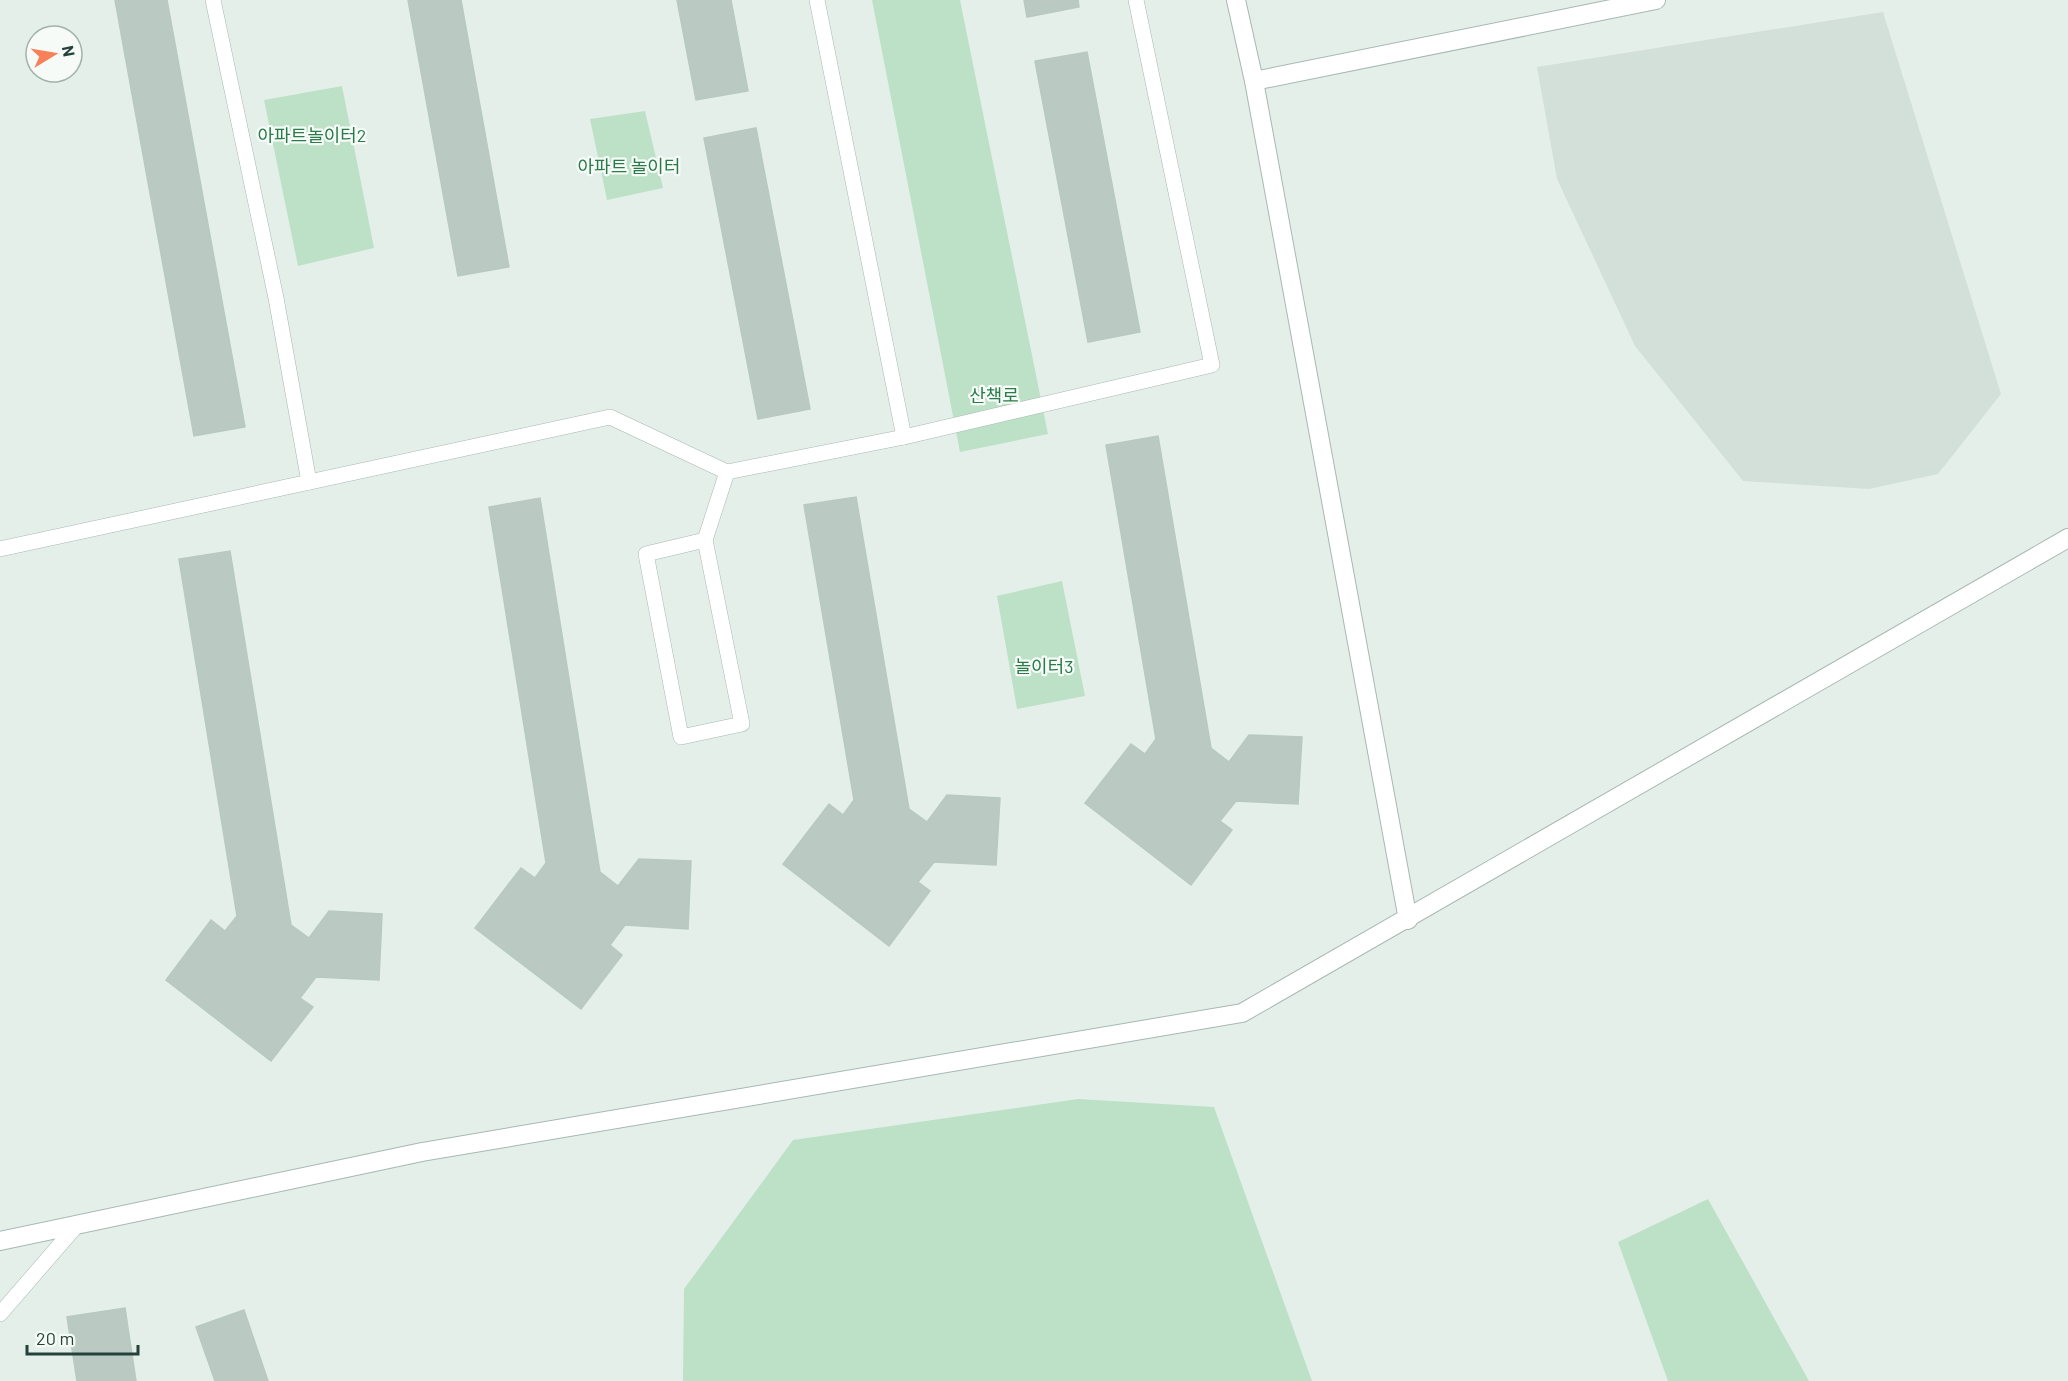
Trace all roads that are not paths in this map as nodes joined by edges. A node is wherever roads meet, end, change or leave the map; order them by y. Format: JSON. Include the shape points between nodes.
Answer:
{"nodes":[{"id":1,"x":213,"y":0,"type":"edge"},
{"id":2,"x":817,"y":0,"type":"edge"},
{"id":3,"x":1136,"y":0,"type":"edge"},
{"id":4,"x":1236,"y":0,"type":"edge"},
{"id":5,"x":1656,"y":0,"type":"edge"},
{"id":6,"x":1254,"y":81,"type":"junction"},
{"id":7,"x":904,"y":437,"type":"junction"},
{"id":8,"x":727,"y":472,"type":"junction"},
{"id":9,"x":309,"y":482,"type":"junction"},
{"id":10,"x":2068,"y":538,"type":"edge"},
{"id":11,"x":705,"y":540,"type":"junction"},
{"id":12,"x":0,"y":549,"type":"edge"},
{"id":13,"x":1408,"y":920,"type":"junction"},
{"id":14,"x":77,"y":1225,"type":"junction"},
{"id":15,"x":0,"y":1241,"type":"edge"},
{"id":16,"x":0,"y":1314,"type":"edge"}],
"edges":[{"from":1,"to":9,"type":"lane","via":[[276,298]]},
{"from":2,"to":7,"type":"lane"},
{"from":3,"to":7,"type":"lane","via":[[1212,365]]},
{"from":4,"to":6,"type":"street"},
{"from":5,"to":6,"type":"street"},
{"from":6,"to":13,"type":"street"},
{"from":7,"to":8,"type":"lane"},
{"from":8,"to":9,"type":"lane","via":[[610,417]]},
{"from":8,"to":11,"type":"lane"},
{"from":9,"to":12,"type":"lane"},
{"from":10,"to":13,"type":"street"},
{"from":11,"to":11,"type":"lane","via":[[742,724],[681,737],[646,554]]},
{"from":13,"to":14,"type":"street","via":[[1242,1013],[422,1152]]},
{"from":14,"to":15,"type":"street"},
{"from":14,"to":16,"type":"lane"}]}
